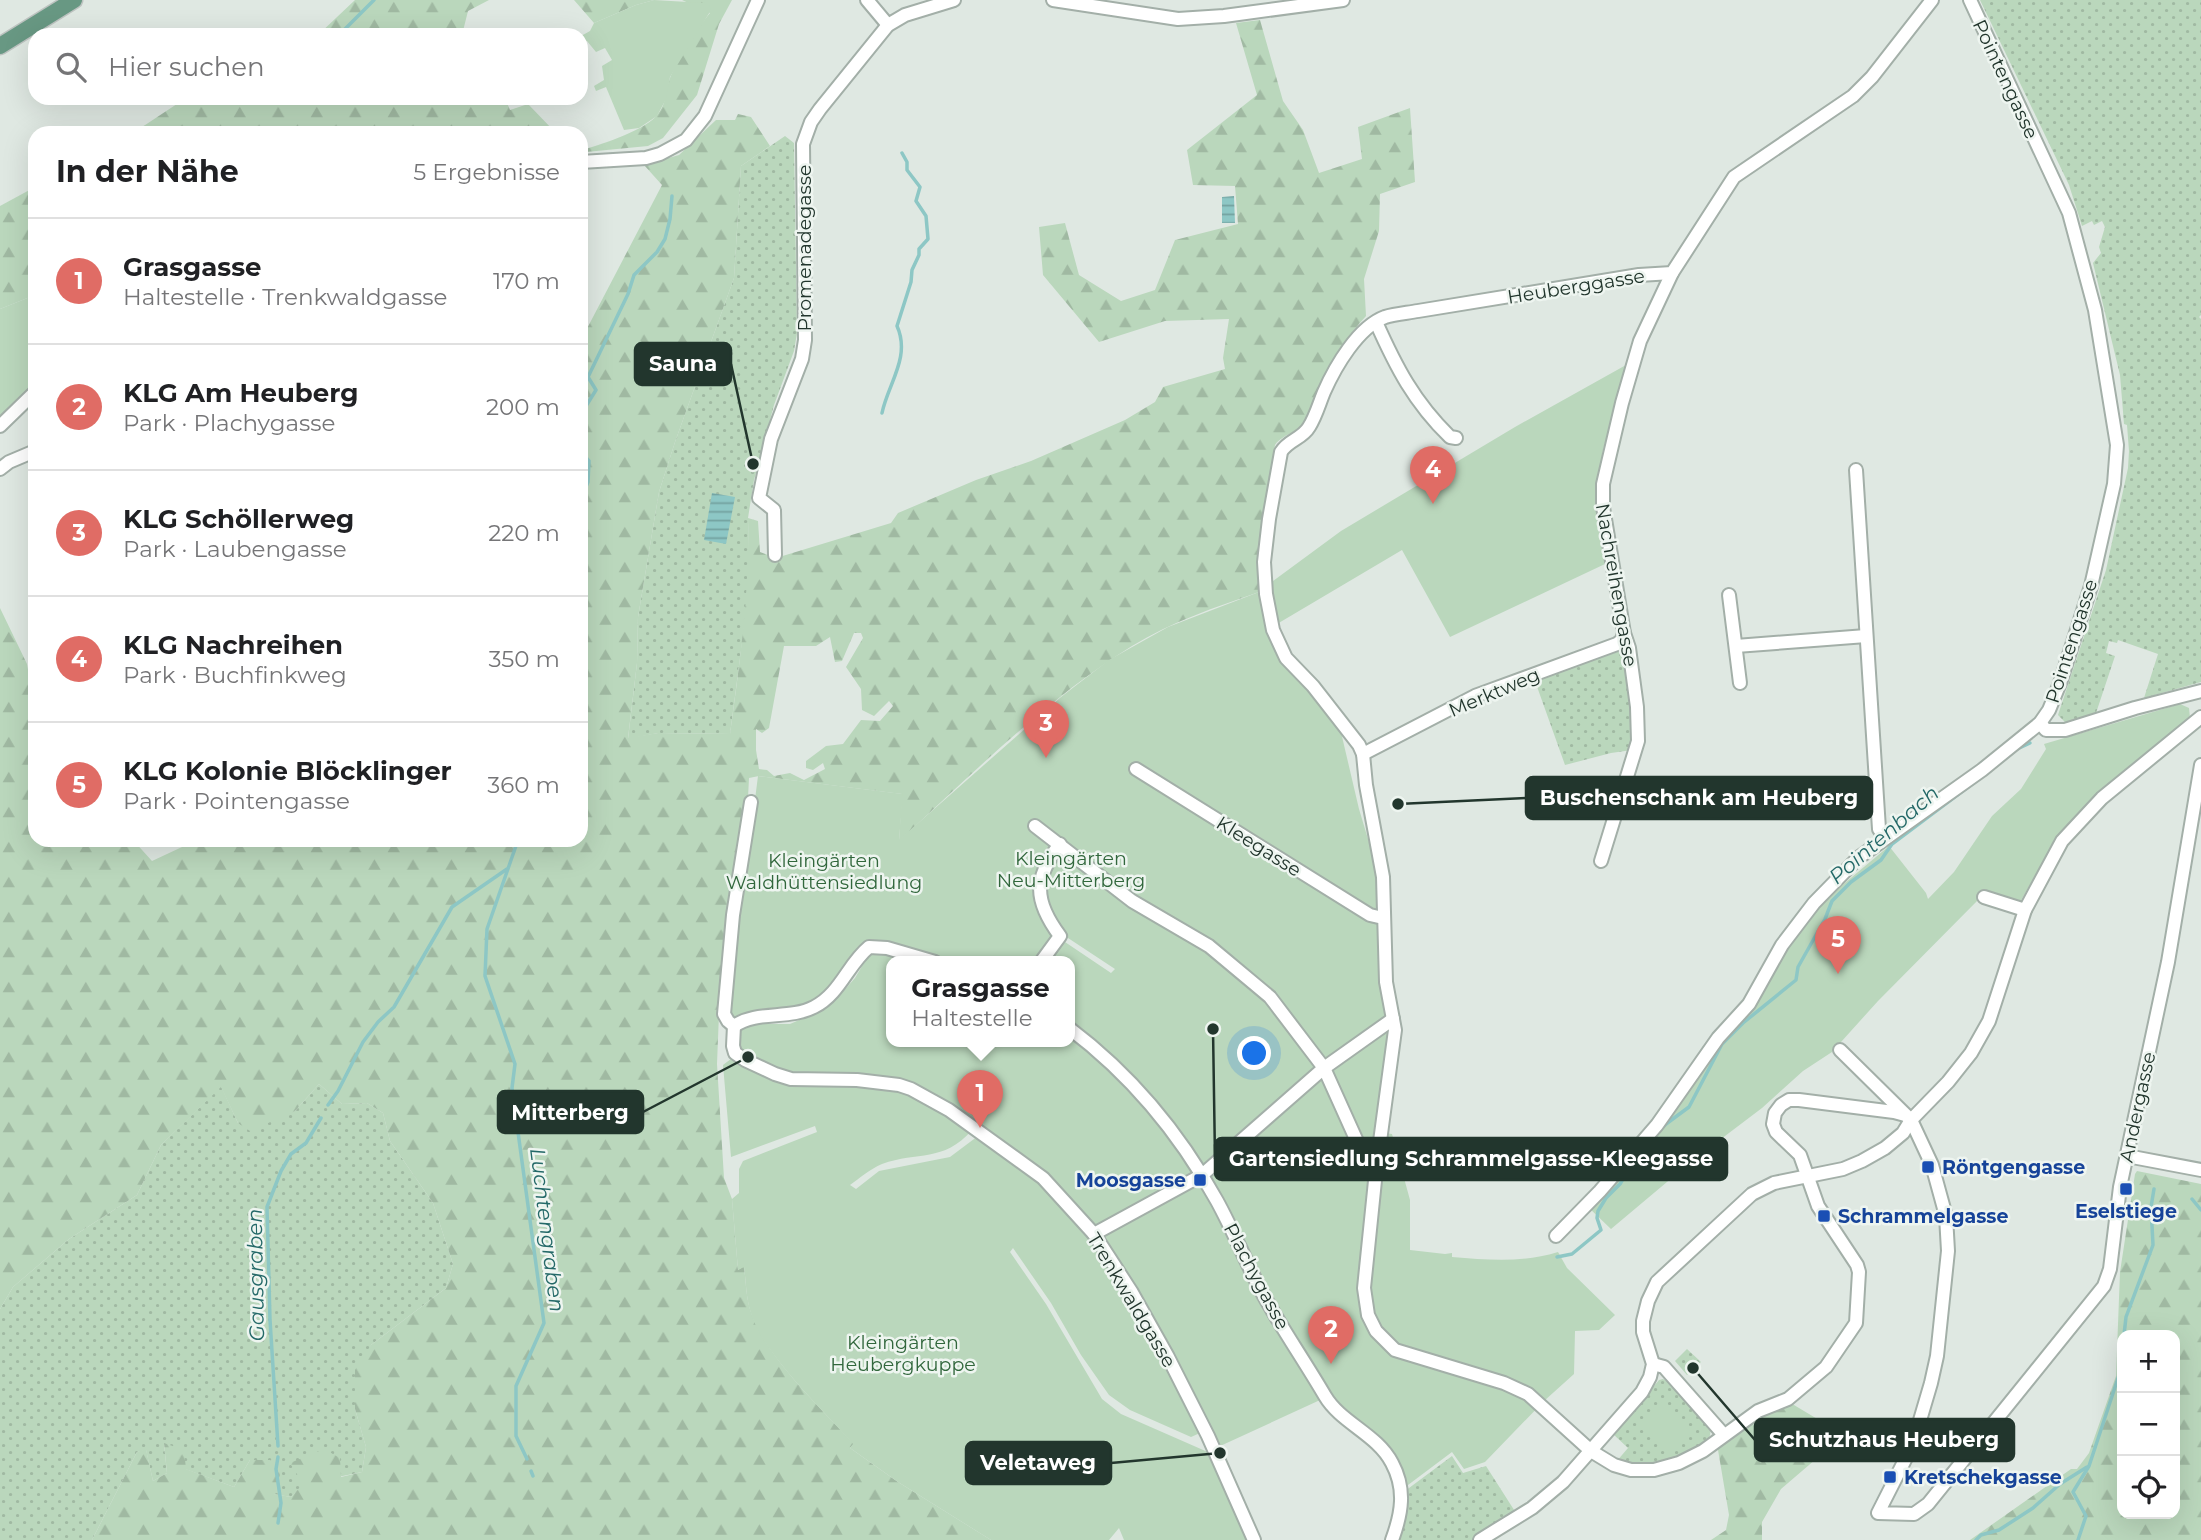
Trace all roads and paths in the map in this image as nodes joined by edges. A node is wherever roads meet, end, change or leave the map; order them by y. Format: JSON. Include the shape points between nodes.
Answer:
{"nodes":[{"id":1,"x":74,"y":0,"type":"edge"},
{"id":2,"x":758,"y":0,"type":"edge"},
{"id":3,"x":867,"y":0,"type":"edge"},
{"id":4,"x":954,"y":0,"type":"edge"},
{"id":5,"x":1053,"y":0,"type":"edge"},
{"id":6,"x":1343,"y":0,"type":"edge"},
{"id":7,"x":1932,"y":0,"type":"edge"},
{"id":8,"x":1970,"y":0,"type":"edge"},
{"id":9,"x":1318,"y":1,"type":"edge"},
{"id":10,"x":888,"y":25,"type":"junction"},
{"id":11,"x":29,"y":28,"type":"edge"},
{"id":12,"x":28,"y":29,"type":"edge"},
{"id":13,"x":0,"y":46,"type":"edge"},
{"id":14,"x":588,"y":162,"type":"edge"},
{"id":15,"x":1672,"y":273,"type":"junction"},
{"id":16,"x":1376,"y":322,"type":"junction"},
{"id":17,"x":28,"y":399,"type":"edge"},
{"id":18,"x":0,"y":426,"type":"edge"},
{"id":19,"x":1456,"y":438,"type":"dead end"},
{"id":20,"x":28,"y":455,"type":"edge"},
{"id":21,"x":0,"y":469,"type":"edge"},
{"id":22,"x":1856,"y":470,"type":"dead end"},
{"id":23,"x":775,"y":555,"type":"dead end"},
{"id":24,"x":1729,"y":595,"type":"dead end"},
{"id":25,"x":1624,"y":633,"type":"junction"},
{"id":26,"x":1866,"y":636,"type":"junction"},
{"id":27,"x":1736,"y":646,"type":"junction"},
{"id":28,"x":1740,"y":683,"type":"dead end"},
{"id":29,"x":2201,"y":691,"type":"edge"},
{"id":30,"x":2201,"y":717,"type":"edge"},
{"id":31,"x":2040,"y":723,"type":"junction"},
{"id":32,"x":1363,"y":754,"type":"junction"},
{"id":33,"x":2201,"y":765,"type":"edge"},
{"id":34,"x":1136,"y":769,"type":"dead end"},
{"id":35,"x":751,"y":802,"type":"dead end"},
{"id":36,"x":1035,"y":826,"type":"dead end"},
{"id":37,"x":1885,"y":838,"type":"junction"},
{"id":38,"x":1060,"y":844,"type":"junction"},
{"id":39,"x":1601,"y":861,"type":"dead end"},
{"id":40,"x":1984,"y":897,"type":"dead end"},
{"id":41,"x":2025,"y":910,"type":"junction"},
{"id":42,"x":1384,"y":918,"type":"junction"},
{"id":43,"x":914,"y":956,"type":"edge"},
{"id":44,"x":1045,"y":956,"type":"edge"},
{"id":45,"x":1393,"y":1019,"type":"junction"},
{"id":46,"x":734,"y":1026,"type":"junction"},
{"id":47,"x":1075,"y":1032,"type":"edge"},
{"id":48,"x":1840,"y":1050,"type":"dead end"},
{"id":49,"x":1324,"y":1068,"type":"junction"},
{"id":50,"x":1908,"y":1118,"type":"junction"},
{"id":51,"x":2127,"y":1156,"type":"junction"},
{"id":52,"x":2201,"y":1170,"type":"edge"},
{"id":53,"x":1376,"y":1171,"type":"junction"},
{"id":54,"x":1202,"y":1175,"type":"junction"},
{"id":55,"x":1807,"y":1176,"type":"junction"},
{"id":56,"x":1094,"y":1234,"type":"junction"},
{"id":57,"x":1556,"y":1236,"type":"dead end"},
{"id":58,"x":1653,"y":1364,"type":"junction"},
{"id":59,"x":1724,"y":1435,"type":"junction"},
{"id":60,"x":1591,"y":1451,"type":"junction"},
{"id":61,"x":1254,"y":1540,"type":"edge"},
{"id":62,"x":1392,"y":1540,"type":"edge"},
{"id":63,"x":1480,"y":1540,"type":"edge"}],
"edges":[{"from":1,"to":11,"type":"main road"},
{"from":2,"to":14,"type":"street","via":[[705,116],[686,139],[646,158]]},
{"from":3,"to":10,"type":"street"},
{"from":4,"to":10,"type":"street","name":"Promenadegasse"},
{"from":5,"to":9,"type":"street","via":[[1178,19]]},
{"from":6,"to":9,"type":"street"},
{"from":7,"to":15,"type":"street","name":"Heuberggasse","via":[[1853,96],[1734,177]]},
{"from":8,"to":31,"type":"street","name":"Pointengasse","via":[[2069,213],[2095,310],[2117,445],[2114,484],[2087,601],[2060,683]]},
{"from":10,"to":23,"type":"street","name":"Promenadegasse","via":[[816,116],[803,144],[805,340],[771,439],[759,498],[774,510]]},
{"from":12,"to":13,"type":"main road"},
{"from":15,"to":16,"type":"street","name":"Heuberggasse"},
{"from":15,"to":25,"type":"street","name":"Nachreihengasse","via":[[1640,341],[1603,484]]},
{"from":16,"to":19,"type":"street","via":[[1417,401]]},
{"from":16,"to":32,"type":"street","name":"Heuberggasse","via":[[1336,367],[1305,433],[1281,452],[1264,562],[1270,620],[1280,650],[1344,723]]},
{"from":17,"to":18,"type":"street"},
{"from":20,"to":21,"type":"street"},
{"from":22,"to":26,"type":"street"},
{"from":24,"to":27,"type":"street"},
{"from":25,"to":32,"type":"street","name":"Merktweg","via":[[1617,644],[1475,696]]},
{"from":25,"to":39,"type":"street","name":"Nachreihengasse","via":[[1638,741]]},
{"from":26,"to":27,"type":"street"},
{"from":26,"to":37,"type":"street","via":[[1879,829]]},
{"from":27,"to":28,"type":"street"},
{"from":29,"to":31,"type":"street","via":[[2065,730],[2046,730]]},
{"from":30,"to":41,"type":"street","via":[[2080,820],[2062,841]]},
{"from":31,"to":37,"type":"street","name":"Pointengasse"},
{"from":32,"to":42,"type":"street","via":[[1383,877]]},
{"from":33,"to":51,"type":"street","name":"Andergasse","via":[[2168,962]]},
{"from":34,"to":42,"type":"street","name":"Kleegasse","via":[[1370,915]]},
{"from":35,"to":46,"type":"street","via":[[733,915],[724,1014]]},
{"from":36,"to":38,"type":"street"},
{"from":37,"to":57,"type":"street","name":"Pointengasse","via":[[1814,903],[1782,945],[1749,1004],[1718,1038],[1657,1125]]},
{"from":38,"to":44,"type":"street","via":[[1040,880],[1041,902],[1059,936]]},
{"from":38,"to":49,"type":"street","via":[[1132,901],[1209,946],[1240,970],[1270,997]]},
{"from":40,"to":41,"type":"street"},
{"from":41,"to":50,"type":"street","via":[[1989,1021],[1964,1063]]},
{"from":42,"to":45,"type":"street","via":[[1386,982]]},
{"from":43,"to":46,"type":"street","via":[[869,947],[840,984],[814,1007],[744,1019]]},
{"from":45,"to":49,"type":"street"},
{"from":45,"to":53,"type":"street"},
{"from":46,"to":56,"type":"street","name":"Trenkwaldgasse","via":[[736,1052],[775,1074],[791,1079],[900,1085],[931,1098],[1044,1178]]},
{"from":47,"to":54,"type":"street","name":"Plachygasse","via":[[1145,1098]]},
{"from":48,"to":50,"type":"street"},
{"from":49,"to":53,"type":"street","via":[[1360,1148]]},
{"from":49,"to":54,"type":"street"},
{"from":50,"to":51,"type":"street","name":"Andergasse","via":[[1926,1149],[1940,1190],[1948,1251],[1937,1356],[1923,1415],[1878,1513],[1914,1514],[1928,1504],[2104,1286]]},
{"from":50,"to":55,"type":"street","via":[[1903,1133],[1873,1155],[1843,1169]]},
{"from":50,"to":55,"type":"street","via":[[1820,1102],[1785,1102],[1775,1113],[1773,1124],[1800,1155]]},
{"from":51,"to":52,"type":"street"},
{"from":53,"to":60,"type":"street","via":[[1364,1293],[1368,1315],[1381,1338],[1402,1353],[1520,1389]]},
{"from":54,"to":56,"type":"street"},
{"from":54,"to":62,"type":"street","name":"Plachygasse","via":[[1264,1295],[1327,1399],[1379,1445],[1392,1464],[1402,1492]]},
{"from":55,"to":58,"type":"street","via":[[1774,1183],[1752,1194],[1663,1275],[1652,1291],[1643,1321]]},
{"from":55,"to":59,"type":"street","via":[[1818,1206],[1857,1265],[1856,1323],[1826,1367],[1795,1394],[1758,1411]]},
{"from":56,"to":61,"type":"street","name":"Trenkwaldgasse","via":[[1168,1357]]},
{"from":58,"to":59,"type":"street","via":[[1664,1367]]},
{"from":58,"to":60,"type":"street","via":[[1642,1392]]},
{"from":59,"to":60,"type":"street","via":[[1691,1458],[1654,1470],[1621,1468]]},
{"from":60,"to":63,"type":"street","via":[[1545,1497]]}]}
